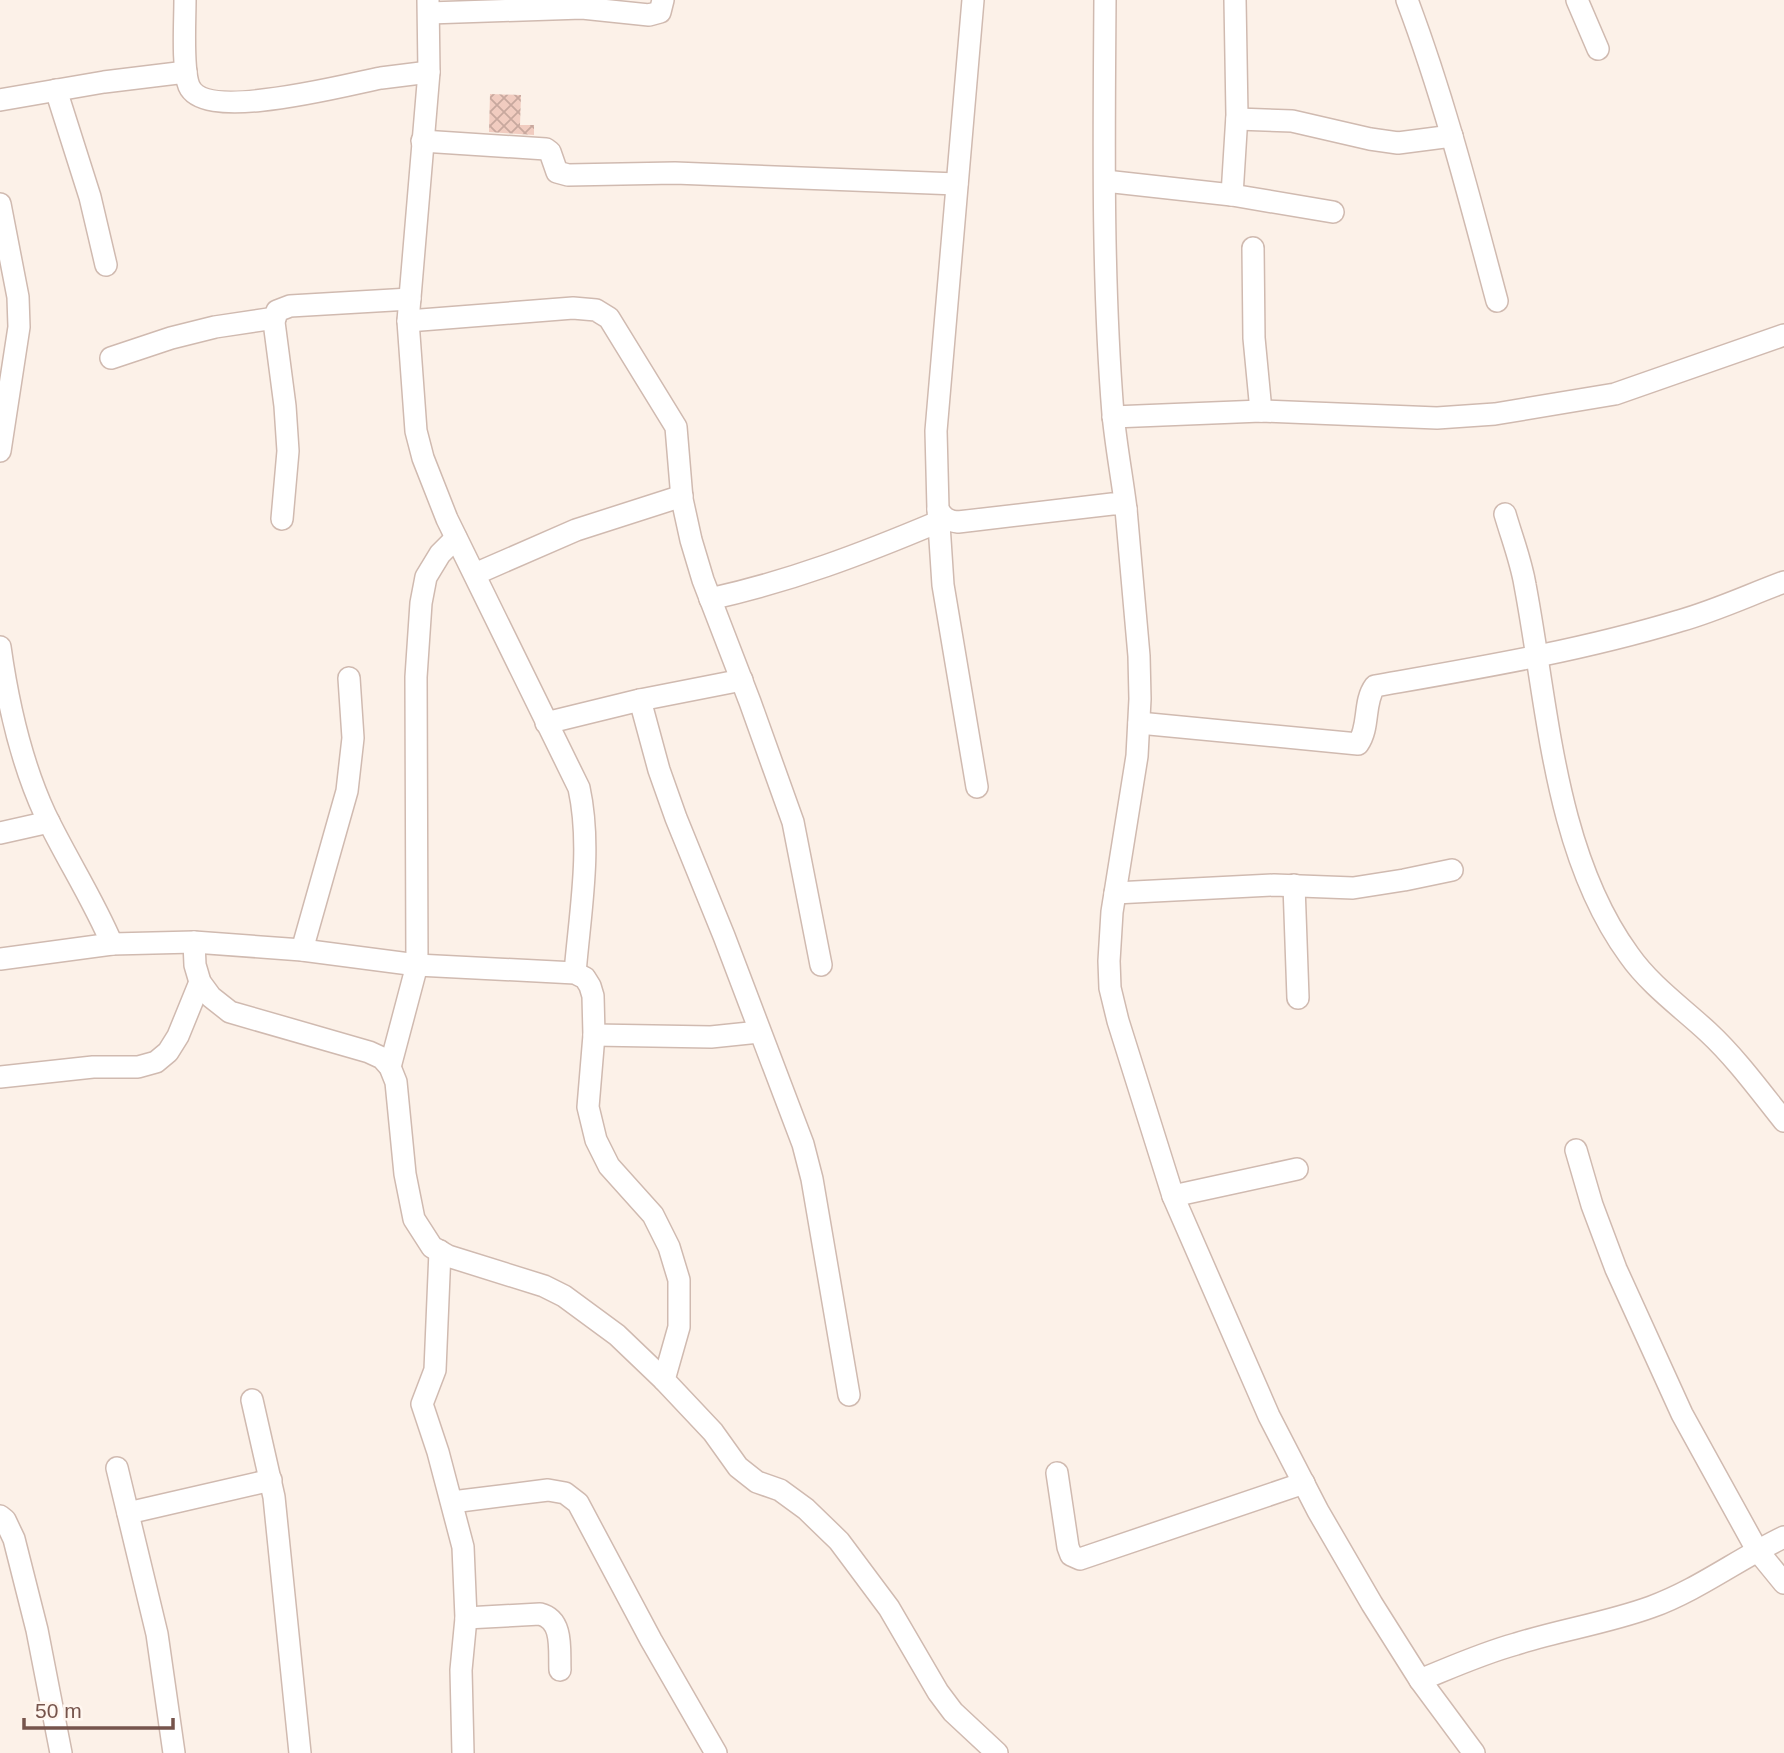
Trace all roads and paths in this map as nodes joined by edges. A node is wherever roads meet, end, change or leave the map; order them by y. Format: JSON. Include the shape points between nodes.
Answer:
{"nodes":[{"id":1,"x":185,"y":0,"type":"edge"},
{"id":2,"x":663,"y":0,"type":"edge"},
{"id":3,"x":973,"y":0,"type":"edge"},
{"id":4,"x":1105,"y":0,"type":"edge"},
{"id":5,"x":1235,"y":0,"type":"edge"},
{"id":6,"x":1407,"y":0,"type":"edge"},
{"id":7,"x":1577,"y":0,"type":"edge"},
{"id":8,"x":429,"y":7,"type":"edge"},
{"id":9,"x":1598,"y":50,"type":"dead end"},
{"id":10,"x":187,"y":72,"type":"junction"},
{"id":11,"x":429,"y":72,"type":"junction"},
{"id":12,"x":56,"y":90,"type":"junction"},
{"id":13,"x":0,"y":100,"type":"edge"},
{"id":14,"x":1237,"y":119,"type":"junction"},
{"id":15,"x":1452,"y":136,"type":"junction"},
{"id":16,"x":422,"y":141,"type":"junction"},
{"id":17,"x":1105,"y":181,"type":"junction"},
{"id":18,"x":957,"y":184,"type":"junction"},
{"id":19,"x":1232,"y":195,"type":"junction"},
{"id":20,"x":0,"y":204,"type":"edge"},
{"id":21,"x":1333,"y":212,"type":"dead end"},
{"id":22,"x":1253,"y":248,"type":"dead end"},
{"id":23,"x":106,"y":265,"type":"dead end"},
{"id":24,"x":410,"y":299,"type":"junction"},
{"id":25,"x":1497,"y":301,"type":"dead end"},
{"id":26,"x":275,"y":318,"type":"junction"},
{"id":27,"x":408,"y":321,"type":"junction"},
{"id":28,"x":1784,"y":335,"type":"edge"},
{"id":29,"x":9,"y":336,"type":"edge"},
{"id":30,"x":111,"y":358,"type":"dead end"},
{"id":31,"x":1261,"y":411,"type":"junction"},
{"id":32,"x":1113,"y":417,"type":"junction"},
{"id":33,"x":0,"y":451,"type":"edge"},
{"id":34,"x":682,"y":496,"type":"junction"},
{"id":35,"x":1126,"y":509,"type":"junction"},
{"id":36,"x":1505,"y":514,"type":"dead end"},
{"id":37,"x":938,"y":515,"type":"junction"},
{"id":38,"x":282,"y":519,"type":"dead end"},
{"id":39,"x":456,"y":538,"type":"junction"},
{"id":40,"x":475,"y":575,"type":"junction"},
{"id":41,"x":1784,"y":582,"type":"edge"},
{"id":42,"x":710,"y":599,"type":"junction"},
{"id":43,"x":0,"y":647,"type":"edge"},
{"id":44,"x":1535,"y":656,"type":"junction"},
{"id":45,"x":349,"y":678,"type":"dead end"},
{"id":46,"x":742,"y":680,"type":"junction"},
{"id":47,"x":640,"y":700,"type":"junction"},
{"id":48,"x":5,"y":707,"type":"edge"},
{"id":49,"x":546,"y":723,"type":"junction"},
{"id":50,"x":1139,"y":723,"type":"junction"},
{"id":51,"x":977,"y":787,"type":"dead end"},
{"id":52,"x":50,"y":822,"type":"junction"},
{"id":53,"x":0,"y":833,"type":"edge"},
{"id":54,"x":1452,"y":870,"type":"dead end"},
{"id":55,"x":1294,"y":885,"type":"junction"},
{"id":56,"x":1115,"y":893,"type":"junction"},
{"id":57,"x":194,"y":942,"type":"junction"},
{"id":58,"x":112,"y":944,"type":"junction"},
{"id":59,"x":302,"y":950,"type":"junction"},
{"id":60,"x":0,"y":959,"type":"edge"},
{"id":61,"x":417,"y":965,"type":"junction"},
{"id":62,"x":821,"y":965,"type":"dead end"},
{"id":63,"x":575,"y":972,"type":"junction"},
{"id":64,"x":200,"y":982,"type":"junction"},
{"id":65,"x":1298,"y":998,"type":"dead end"},
{"id":66,"x":759,"y":1032,"type":"junction"},
{"id":67,"x":594,"y":1035,"type":"junction"},
{"id":68,"x":390,"y":1067,"type":"junction"},
{"id":69,"x":0,"y":1077,"type":"edge"},
{"id":70,"x":1784,"y":1121,"type":"edge"},
{"id":71,"x":1576,"y":1150,"type":"dead end"},
{"id":72,"x":1297,"y":1169,"type":"dead end"},
{"id":73,"x":1173,"y":1196,"type":"junction"},
{"id":74,"x":440,"y":1251,"type":"junction"},
{"id":75,"x":664,"y":1380,"type":"junction"},
{"id":76,"x":849,"y":1395,"type":"dead end"},
{"id":77,"x":252,"y":1400,"type":"dead end"},
{"id":78,"x":117,"y":1468,"type":"dead end"},
{"id":79,"x":1057,"y":1473,"type":"dead end"},
{"id":80,"x":271,"y":1480,"type":"junction"},
{"id":81,"x":1304,"y":1483,"type":"junction"},
{"id":82,"x":452,"y":1502,"type":"junction"},
{"id":83,"x":128,"y":1513,"type":"junction"},
{"id":84,"x":7,"y":1525,"type":"edge"},
{"id":85,"x":1784,"y":1537,"type":"edge"},
{"id":86,"x":1757,"y":1550,"type":"junction"},
{"id":87,"x":1784,"y":1583,"type":"edge"},
{"id":88,"x":466,"y":1618,"type":"junction"},
{"id":89,"x":559,"y":1670,"type":"dead end"},
{"id":90,"x":1420,"y":1680,"type":"junction"},
{"id":91,"x":61,"y":1753,"type":"edge"},
{"id":92,"x":174,"y":1753,"type":"edge"},
{"id":93,"x":300,"y":1753,"type":"edge"},
{"id":94,"x":463,"y":1753,"type":"edge"},
{"id":95,"x":716,"y":1753,"type":"edge"},
{"id":96,"x":997,"y":1753,"type":"edge"},
{"id":97,"x":1474,"y":1753,"type":"edge"}],
"edges":[{"from":1,"to":10,"type":"street"},
{"from":2,"to":8,"type":"street","via":[[655,14],[582,8]]},
{"from":3,"to":18,"type":"street"},
{"from":4,"to":17,"type":"street"},
{"from":5,"to":14,"type":"street"},
{"from":6,"to":15,"type":"street"},
{"from":7,"to":9,"type":"street"},
{"from":8,"to":11,"type":"street"},
{"from":10,"to":11,"type":"street","via":[[195,94],[230,102],[298,96]]},
{"from":10,"to":12,"type":"street"},
{"from":11,"to":16,"type":"street"},
{"from":12,"to":13,"type":"street"},
{"from":12,"to":23,"type":"street"},
{"from":14,"to":15,"type":"street","via":[[1292,121],[1391,142]]},
{"from":14,"to":19,"type":"street"},
{"from":15,"to":25,"type":"street"},
{"from":16,"to":18,"type":"street","via":[[546,149],[557,172],[568,175],[675,173]]},
{"from":16,"to":24,"type":"street"},
{"from":17,"to":19,"type":"street"},
{"from":17,"to":32,"type":"street"},
{"from":18,"to":37,"type":"street","via":[[936,431]]},
{"from":19,"to":21,"type":"street"},
{"from":20,"to":29,"type":"street","via":[[18,297]]},
{"from":22,"to":31,"type":"street"},
{"from":24,"to":26,"type":"street","via":[[290,306],[277,311]]},
{"from":24,"to":27,"type":"street"},
{"from":26,"to":30,"type":"street","via":[[215,327]]},
{"from":26,"to":38,"type":"street","via":[[288,451]]},
{"from":27,"to":34,"type":"street","via":[[573,307],[604,313],[676,427]]},
{"from":27,"to":39,"type":"street","via":[[416,431]]},
{"from":28,"to":31,"type":"street","via":[[1615,394],[1495,414],[1437,418]]},
{"from":29,"to":33,"type":"street"},
{"from":31,"to":32,"type":"street"},
{"from":32,"to":35,"type":"street"},
{"from":34,"to":40,"type":"street","via":[[569,533]]},
{"from":34,"to":42,"type":"street"},
{"from":35,"to":37,"type":"street","via":[[1112,504],[958,522]]},
{"from":35,"to":50,"type":"street","via":[[1139,656]]},
{"from":36,"to":44,"type":"street","via":[[1526,587]]},
{"from":37,"to":42,"type":"street","via":[[882,546],[793,578]]},
{"from":37,"to":51,"type":"street","via":[[943,585]]},
{"from":39,"to":40,"type":"street"},
{"from":39,"to":61,"type":"street","via":[[426,577],[421,603],[416,677]]},
{"from":40,"to":49,"type":"street"},
{"from":41,"to":44,"type":"street","via":[[1681,621]]},
{"from":42,"to":46,"type":"street"},
{"from":43,"to":48,"type":"street"},
{"from":44,"to":50,"type":"street","via":[[1375,685],[1358,744]]},
{"from":44,"to":70,"type":"street","via":[[1575,844],[1608,921],[1650,981],[1710,1033]]},
{"from":45,"to":59,"type":"street","via":[[353,738],[347,791]]},
{"from":46,"to":47,"type":"street"},
{"from":46,"to":62,"type":"street","via":[[793,822]]},
{"from":47,"to":49,"type":"street"},
{"from":47,"to":66,"type":"street","via":[[676,818]]},
{"from":48,"to":52,"type":"street"},
{"from":49,"to":63,"type":"street","via":[[572,770],[583,807],[585,841]]},
{"from":50,"to":56,"type":"street"},
{"from":52,"to":53,"type":"street"},
{"from":52,"to":58,"type":"street"},
{"from":54,"to":55,"type":"street","via":[[1353,888]]},
{"from":55,"to":56,"type":"street"},
{"from":55,"to":65,"type":"street"},
{"from":56,"to":73,"type":"street","via":[[1110,988]]},
{"from":57,"to":58,"type":"street"},
{"from":57,"to":59,"type":"street"},
{"from":57,"to":64,"type":"street"},
{"from":58,"to":60,"type":"street"},
{"from":59,"to":61,"type":"street"},
{"from":61,"to":63,"type":"street"},
{"from":61,"to":68,"type":"street"},
{"from":63,"to":67,"type":"street","via":[[590,986]]},
{"from":64,"to":68,"type":"street","via":[[230,1012],[369,1052]]},
{"from":64,"to":69,"type":"street","via":[[178,1036],[156,1062]]},
{"from":66,"to":67,"type":"street","via":[[711,1037]]},
{"from":66,"to":76,"type":"street","via":[[812,1179]]},
{"from":67,"to":75,"type":"street","via":[[588,1107],[596,1140],[609,1166],[653,1215],[678,1280],[678,1327]]},
{"from":68,"to":74,"type":"street","via":[[396,1082],[414,1219],[432,1247]]},
{"from":71,"to":86,"type":"street","via":[[1602,1234],[1640,1323],[1682,1414]]},
{"from":72,"to":73,"type":"street"},
{"from":73,"to":81,"type":"street","via":[[1269,1416]]},
{"from":74,"to":75,"type":"street","via":[[564,1296],[617,1335]]},
{"from":74,"to":82,"type":"street","via":[[435,1370],[422,1404]]},
{"from":75,"to":96,"type":"street","via":[[713,1432],[737,1467],[806,1508],[839,1541],[889,1608],[937,1692]]},
{"from":77,"to":80,"type":"street"},
{"from":78,"to":83,"type":"street"},
{"from":79,"to":81,"type":"street","via":[[1071,1555],[1080,1559]]},
{"from":80,"to":83,"type":"street"},
{"from":80,"to":93,"type":"street"},
{"from":81,"to":90,"type":"street"},
{"from":82,"to":88,"type":"street","via":[[463,1547]]},
{"from":82,"to":95,"type":"street","via":[[548,1490],[565,1493],[578,1503]]},
{"from":83,"to":92,"type":"street","via":[[157,1634]]},
{"from":84,"to":91,"type":"street","via":[[37,1630]]},
{"from":85,"to":86,"type":"street"},
{"from":86,"to":87,"type":"street"},
{"from":86,"to":90,"type":"street","via":[[1654,1606],[1514,1644]]},
{"from":88,"to":89,"type":"street","via":[[548,1616],[559,1639]]},
{"from":88,"to":94,"type":"street","via":[[461,1670]]},
{"from":90,"to":97,"type":"street"}]}
